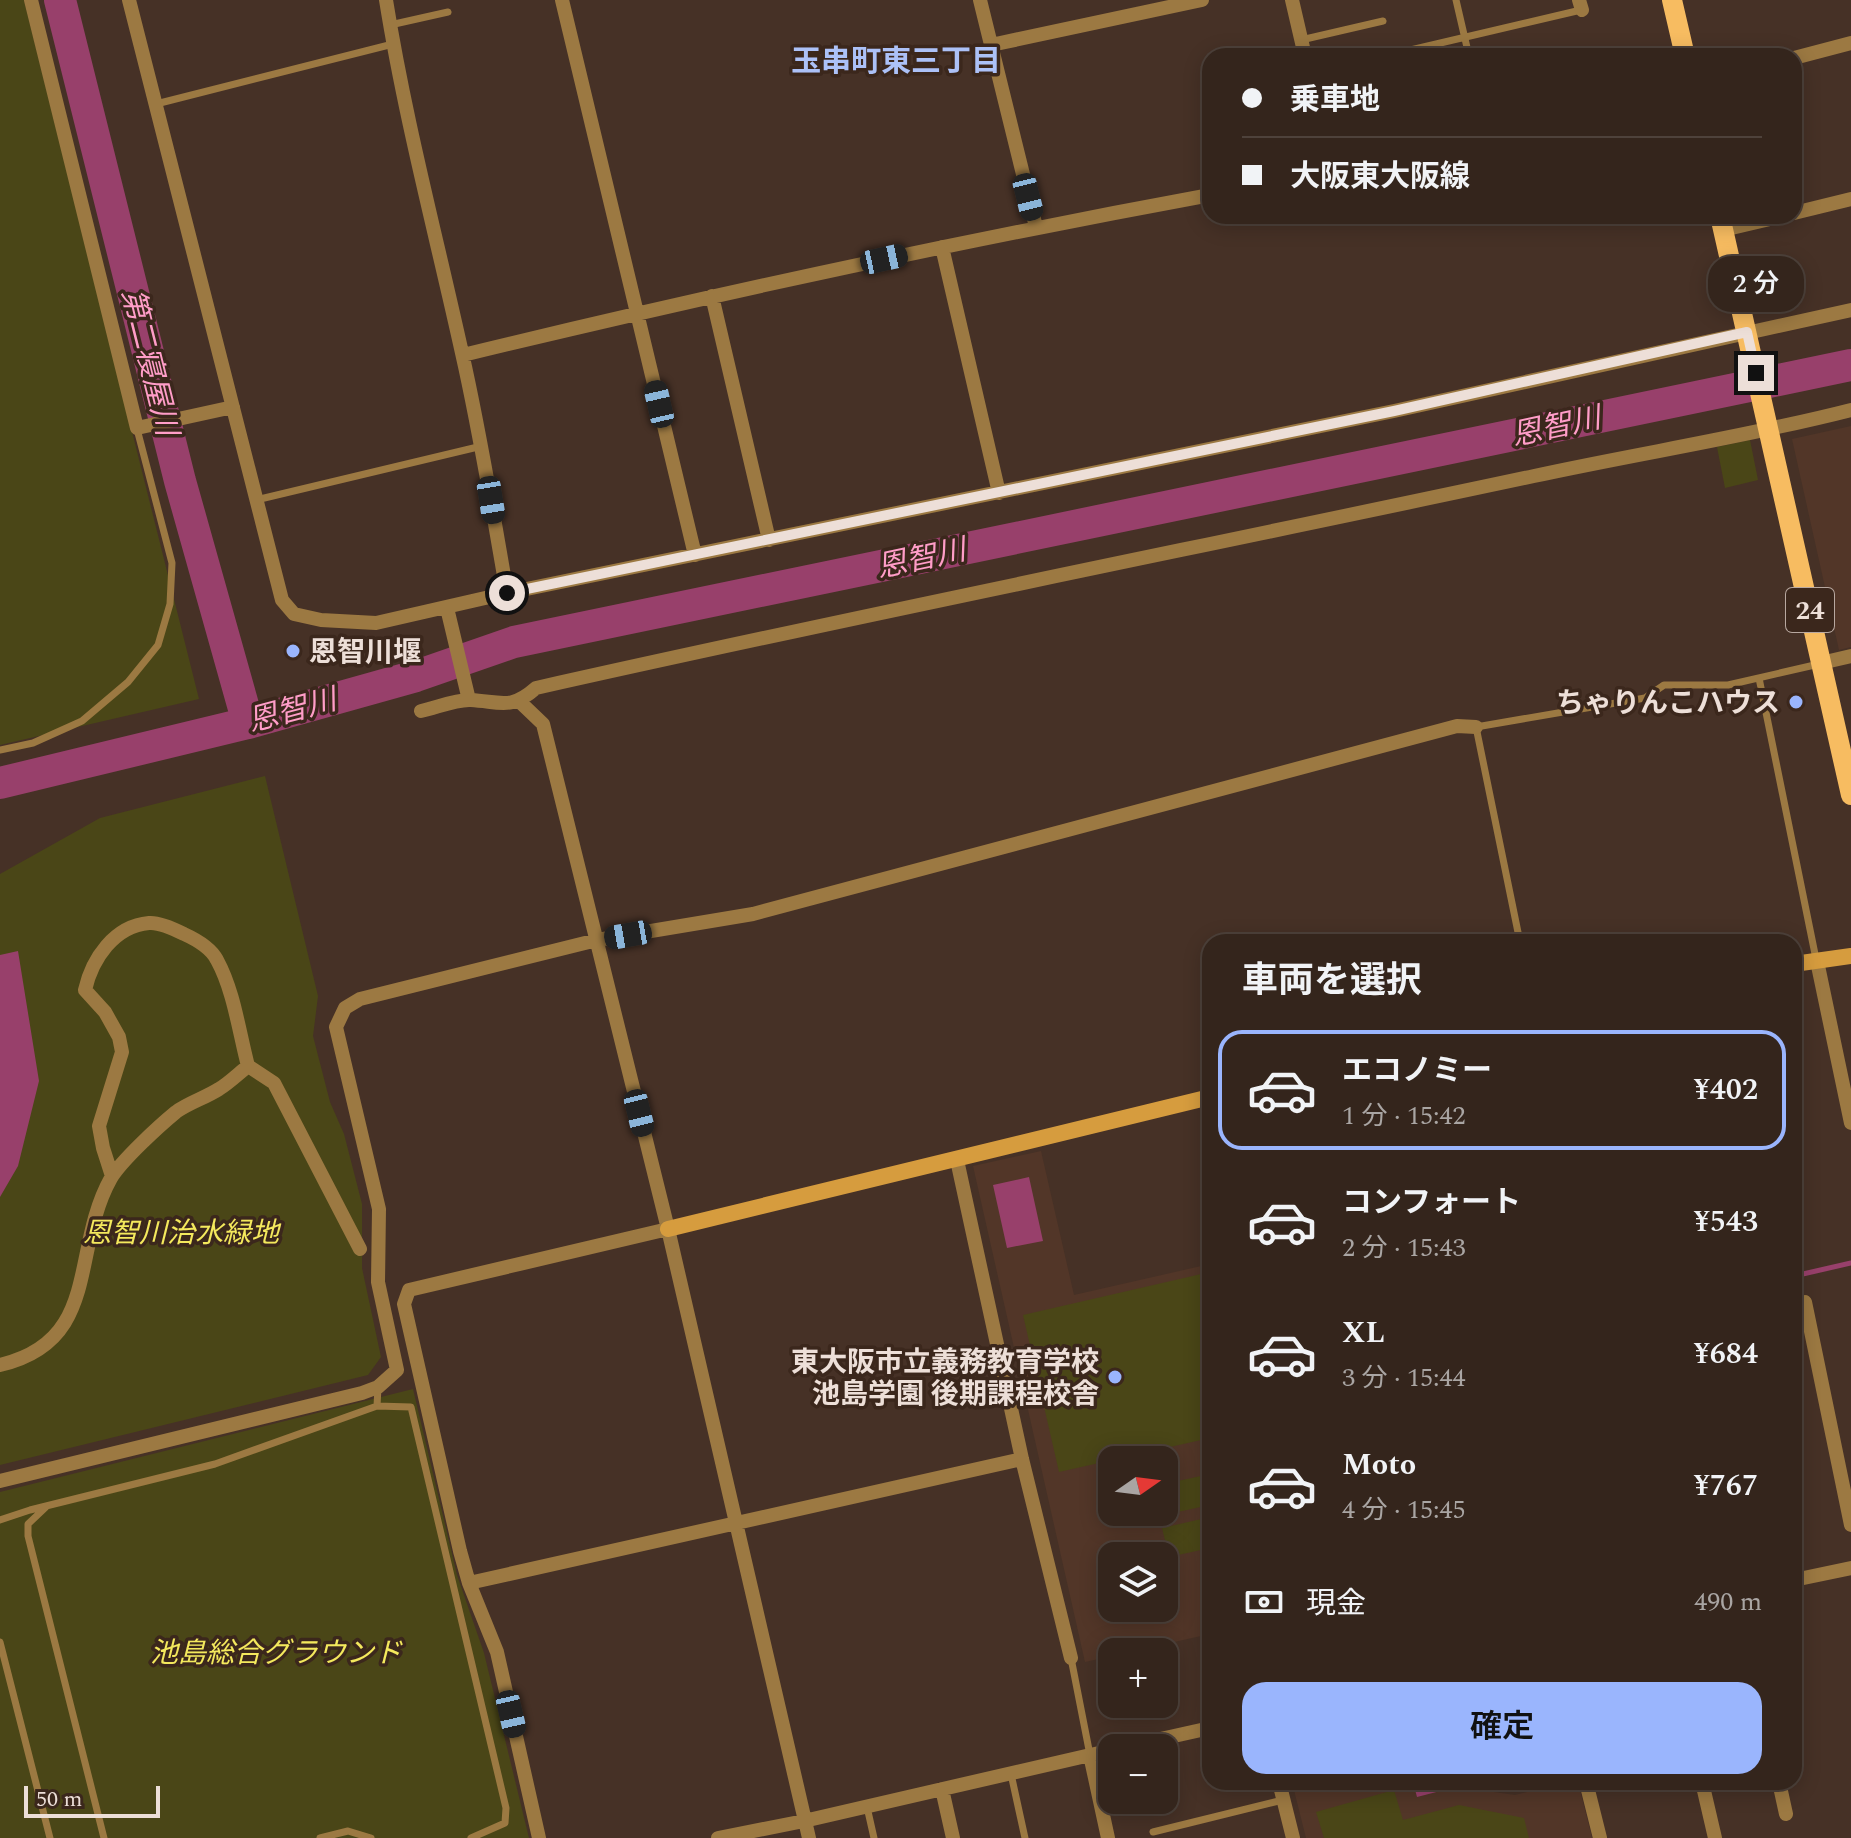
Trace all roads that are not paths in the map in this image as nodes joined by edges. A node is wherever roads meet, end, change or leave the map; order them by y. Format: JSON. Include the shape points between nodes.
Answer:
{"nodes":[{"id":1,"x":31,"y":0,"type":"edge"},
{"id":2,"x":129,"y":0,"type":"edge"},
{"id":3,"x":386,"y":0,"type":"edge"},
{"id":4,"x":562,"y":0,"type":"edge"},
{"id":5,"x":980,"y":0,"type":"edge"},
{"id":6,"x":1202,"y":0,"type":"edge"},
{"id":7,"x":1292,"y":0,"type":"edge"},
{"id":8,"x":1456,"y":0,"type":"edge"},
{"id":9,"x":1672,"y":0,"type":"edge"},
{"id":10,"x":1580,"y":5,"type":"edge"},
{"id":11,"x":448,"y":12,"type":"dead end"},
{"id":12,"x":1383,"y":21,"type":"dead end"},
{"id":13,"x":390,"y":25,"type":"junction"},
{"id":14,"x":1464,"y":37,"type":"junction"},
{"id":15,"x":1301,"y":40,"type":"junction"},
{"id":16,"x":1851,"y":43,"type":"edge"},
{"id":17,"x":393,"y":44,"type":"junction"},
{"id":18,"x":991,"y":45,"type":"junction"},
{"id":19,"x":1303,"y":48,"type":"edge"},
{"id":20,"x":1418,"y":48,"type":"edge"},
{"id":21,"x":1467,"y":48,"type":"edge"},
{"id":22,"x":1683,"y":48,"type":"edge"},
{"id":23,"x":1802,"y":56,"type":"edge"},
{"id":24,"x":156,"y":104,"type":"junction"},
{"id":25,"x":1202,"y":196,"type":"edge"},
{"id":26,"x":1851,"y":199,"type":"edge"},
{"id":27,"x":1802,"y":211,"type":"edge"},
{"id":28,"x":1722,"y":224,"type":"edge"},
{"id":29,"x":1036,"y":227,"type":"junction"},
{"id":30,"x":942,"y":247,"type":"junction"},
{"id":31,"x":712,"y":296,"type":"junction"},
{"id":32,"x":1851,"y":310,"type":"edge"},
{"id":33,"x":637,"y":312,"type":"junction"},
{"id":34,"x":1748,"y":336,"type":"junction"},
{"id":35,"x":463,"y":355,"type":"junction"},
{"id":36,"x":233,"y":407,"type":"junction"},
{"id":37,"x":1851,"y":410,"type":"edge"},
{"id":38,"x":137,"y":428,"type":"junction"},
{"id":39,"x":1769,"y":428,"type":"junction"},
{"id":40,"x":482,"y":446,"type":"junction"},
{"id":41,"x":999,"y":493,"type":"junction"},
{"id":42,"x":256,"y":500,"type":"junction"},
{"id":43,"x":769,"y":540,"type":"junction"},
{"id":44,"x":695,"y":555,"type":"junction"},
{"id":45,"x":507,"y":593,"type":"junction"},
{"id":46,"x":447,"y":608,"type":"junction"},
{"id":47,"x":1851,"y":656,"type":"edge"},
{"id":48,"x":1821,"y":663,"type":"junction"},
{"id":49,"x":1759,"y":678,"type":"junction"},
{"id":50,"x":469,"y":700,"type":"junction"},
{"id":51,"x":520,"y":702,"type":"junction"},
{"id":52,"x":421,"y":711,"type":"dead end"},
{"id":53,"x":1476,"y":727,"type":"junction"},
{"id":54,"x":0,"y":750,"type":"edge"},
{"id":55,"x":1851,"y":795,"type":"edge"},
{"id":56,"x":1518,"y":934,"type":"edge"},
{"id":57,"x":597,"y":940,"type":"junction"},
{"id":58,"x":1851,"y":956,"type":"edge"},
{"id":59,"x":1817,"y":961,"type":"junction"},
{"id":60,"x":1802,"y":963,"type":"edge"},
{"id":61,"x":248,"y":1066,"type":"junction"},
{"id":62,"x":1202,"y":1099,"type":"edge"},
{"id":63,"x":1851,"y":1123,"type":"edge"},
{"id":64,"x":957,"y":1160,"type":"junction"},
{"id":65,"x":112,"y":1176,"type":"junction"},
{"id":66,"x":668,"y":1229,"type":"junction"},
{"id":67,"x":360,"y":1249,"type":"dead end"},
{"id":68,"x":1805,"y":1302,"type":"dead end"},
{"id":69,"x":0,"y":1365,"type":"edge"},
{"id":70,"x":397,"y":1370,"type":"junction"},
{"id":71,"x":423,"y":1382,"type":"junction"},
{"id":72,"x":378,"y":1387,"type":"junction"},
{"id":73,"x":377,"y":1406,"type":"junction"},
{"id":74,"x":1022,"y":1459,"type":"junction"},
{"id":75,"x":0,"y":1481,"type":"edge"},
{"id":76,"x":47,"y":1506,"type":"junction"},
{"id":77,"x":0,"y":1520,"type":"edge"},
{"id":78,"x":738,"y":1523,"type":"junction"},
{"id":79,"x":1851,"y":1525,"type":"edge"},
{"id":80,"x":1851,"y":1568,"type":"edge"},
{"id":81,"x":1802,"y":1578,"type":"edge"},
{"id":82,"x":469,"y":1583,"type":"junction"},
{"id":83,"x":0,"y":1642,"type":"edge"},
{"id":84,"x":1071,"y":1658,"type":"joint"},
{"id":85,"x":1202,"y":1730,"type":"edge"},
{"id":86,"x":1178,"y":1735,"type":"edge"},
{"id":87,"x":1098,"y":1753,"type":"edge"},
{"id":88,"x":1090,"y":1755,"type":"junction"},
{"id":89,"x":1010,"y":1773,"type":"junction"},
{"id":90,"x":942,"y":1789,"type":"junction"},
{"id":91,"x":1281,"y":1790,"type":"edge"},
{"id":92,"x":1588,"y":1790,"type":"edge"},
{"id":93,"x":1704,"y":1790,"type":"edge"},
{"id":94,"x":1781,"y":1790,"type":"edge"},
{"id":95,"x":1284,"y":1800,"type":"junction"},
{"id":96,"x":867,"y":1807,"type":"junction"},
{"id":97,"x":1786,"y":1814,"type":"dead end"},
{"id":98,"x":804,"y":1821,"type":"junction"},
{"id":99,"x":1153,"y":1832,"type":"dead end"},
{"id":100,"x":536,"y":1837,"type":"edge"},
{"id":101,"x":50,"y":1838,"type":"edge"},
{"id":102,"x":104,"y":1838,"type":"edge"},
{"id":103,"x":320,"y":1838,"type":"edge"},
{"id":104,"x":371,"y":1838,"type":"edge"},
{"id":105,"x":471,"y":1838,"type":"edge"},
{"id":106,"x":718,"y":1838,"type":"edge"},
{"id":107,"x":809,"y":1838,"type":"edge"},
{"id":108,"x":874,"y":1838,"type":"edge"},
{"id":109,"x":953,"y":1838,"type":"edge"},
{"id":110,"x":1025,"y":1838,"type":"edge"},
{"id":111,"x":1108,"y":1838,"type":"edge"},
{"id":112,"x":1293,"y":1838,"type":"edge"},
{"id":113,"x":1600,"y":1838,"type":"edge"},
{"id":114,"x":1715,"y":1838,"type":"edge"}],
"edges":[{"from":1,"to":38,"type":"street"},
{"from":2,"to":24,"type":"street"},
{"from":3,"to":13,"type":"street"},
{"from":4,"to":33,"type":"street"},
{"from":5,"to":18,"type":"street"},
{"from":6,"to":18,"type":"street"},
{"from":7,"to":15,"type":"street"},
{"from":8,"to":14,"type":"lane"},
{"from":9,"to":22,"type":"main road"},
{"from":10,"to":14,"type":"lane"},
{"from":11,"to":13,"type":"lane"},
{"from":12,"to":15,"type":"lane"},
{"from":13,"to":17,"type":"street"},
{"from":14,"to":20,"type":"lane"},
{"from":14,"to":21,"type":"lane"},
{"from":15,"to":19,"type":"street"},
{"from":16,"to":23,"type":"street"},
{"from":17,"to":24,"type":"lane"},
{"from":17,"to":35,"type":"street"},
{"from":18,"to":29,"type":"street"},
{"from":24,"to":36,"type":"street"},
{"from":25,"to":29,"type":"street"},
{"from":26,"to":27,"type":"street"},
{"from":28,"to":34,"type":"main road","number":"24"},
{"from":29,"to":30,"type":"street"},
{"from":30,"to":31,"type":"street"},
{"from":30,"to":41,"type":"street"},
{"from":31,"to":33,"type":"street"},
{"from":31,"to":43,"type":"street"},
{"from":32,"to":34,"type":"street"},
{"from":33,"to":35,"type":"street"},
{"from":33,"to":44,"type":"street"},
{"from":34,"to":39,"type":"main road","number":"24"},
{"from":34,"to":41,"type":"street"},
{"from":35,"to":40,"type":"street"},
{"from":36,"to":38,"type":"street"},
{"from":36,"to":42,"type":"street"},
{"from":37,"to":39,"type":"street"},
{"from":38,"to":54,"type":"lane","via":[[172,563],[170,604],[158,645],[128,682],[82,721],[33,743]]},
{"from":39,"to":48,"type":"main road","number":"24"},
{"from":39,"to":51,"type":"street","via":[[803,628],[536,688]]},
{"from":40,"to":42,"type":"lane"},
{"from":40,"to":45,"type":"street"},
{"from":41,"to":43,"type":"street"},
{"from":42,"to":46,"type":"street","via":[[282,600],[294,614],[376,623]]},
{"from":43,"to":44,"type":"street"},
{"from":44,"to":45,"type":"street"},
{"from":45,"to":46,"type":"street"},
{"from":46,"to":50,"type":"street"},
{"from":47,"to":48,"type":"street"},
{"from":48,"to":49,"type":"lane"},
{"from":48,"to":55,"type":"main road","number":"24"},
{"from":49,"to":53,"type":"lane","via":[[1728,685],[1664,685],[1645,698]]},
{"from":49,"to":59,"type":"lane"},
{"from":50,"to":51,"type":"street"},
{"from":50,"to":52,"type":"street"},
{"from":51,"to":57,"type":"street","via":[[543,724]]},
{"from":53,"to":56,"type":"lane"},
{"from":53,"to":57,"type":"street","via":[[1457,726],[753,914]]},
{"from":57,"to":66,"type":"street"},
{"from":57,"to":70,"type":"street","via":[[360,999],[345,1008],[336,1027],[379,1209],[378,1282]]},
{"from":58,"to":59,"type":"street"},
{"from":59,"to":60,"type":"street"},
{"from":59,"to":63,"type":"street"},
{"from":61,"to":65,"type":"street","via":[[221,1088],[177,1111]]},
{"from":61,"to":65,"type":"street","via":[[230,993],[216,957],[206,948],[151,922],[129,928],[110,943],[95,959],[85,990],[105,1012],[122,1052],[99,1126]]},
{"from":61,"to":67,"type":"street","via":[[274,1083]]},
{"from":62,"to":64,"type":"street"},
{"from":64,"to":66,"type":"street"},
{"from":64,"to":74,"type":"street"},
{"from":65,"to":69,"type":"street","via":[[94,1219],[64,1327],[35,1352]]},
{"from":66,"to":71,"type":"street","via":[[409,1290],[404,1304]]},
{"from":66,"to":78,"type":"street"},
{"from":68,"to":79,"type":"street"},
{"from":70,"to":71,"type":"street"},
{"from":70,"to":72,"type":"street"},
{"from":71,"to":82,"type":"street"},
{"from":72,"to":73,"type":"lane"},
{"from":72,"to":75,"type":"street"},
{"from":73,"to":76,"type":"lane","via":[[215,1464]]},
{"from":73,"to":105,"type":"lane","via":[[411,1407],[506,1808],[505,1823]]},
{"from":74,"to":78,"type":"street"},
{"from":74,"to":84,"type":"street"},
{"from":76,"to":77,"type":"lane"},
{"from":76,"to":102,"type":"lane","via":[[28,1524],[28,1536]]},
{"from":78,"to":82,"type":"street"},
{"from":78,"to":98,"type":"street"},
{"from":80,"to":81,"type":"street"},
{"from":82,"to":100,"type":"street","via":[[497,1652]]},
{"from":83,"to":101,"type":"lane"},
{"from":84,"to":88,"type":"lane"},
{"from":85,"to":86,"type":"street"},
{"from":87,"to":88,"type":"street"},
{"from":88,"to":89,"type":"street"},
{"from":88,"to":111,"type":"street"},
{"from":89,"to":90,"type":"street"},
{"from":89,"to":110,"type":"lane"},
{"from":90,"to":96,"type":"street"},
{"from":90,"to":109,"type":"street"},
{"from":91,"to":95,"type":"street"},
{"from":92,"to":113,"type":"street"},
{"from":93,"to":114,"type":"street"},
{"from":94,"to":97,"type":"street"},
{"from":95,"to":99,"type":"lane"},
{"from":95,"to":112,"type":"street"},
{"from":96,"to":98,"type":"street"},
{"from":96,"to":108,"type":"lane"},
{"from":98,"to":106,"type":"street"},
{"from":98,"to":107,"type":"street"},
{"from":103,"to":104,"type":"lane","via":[[348,1831]]}]}
